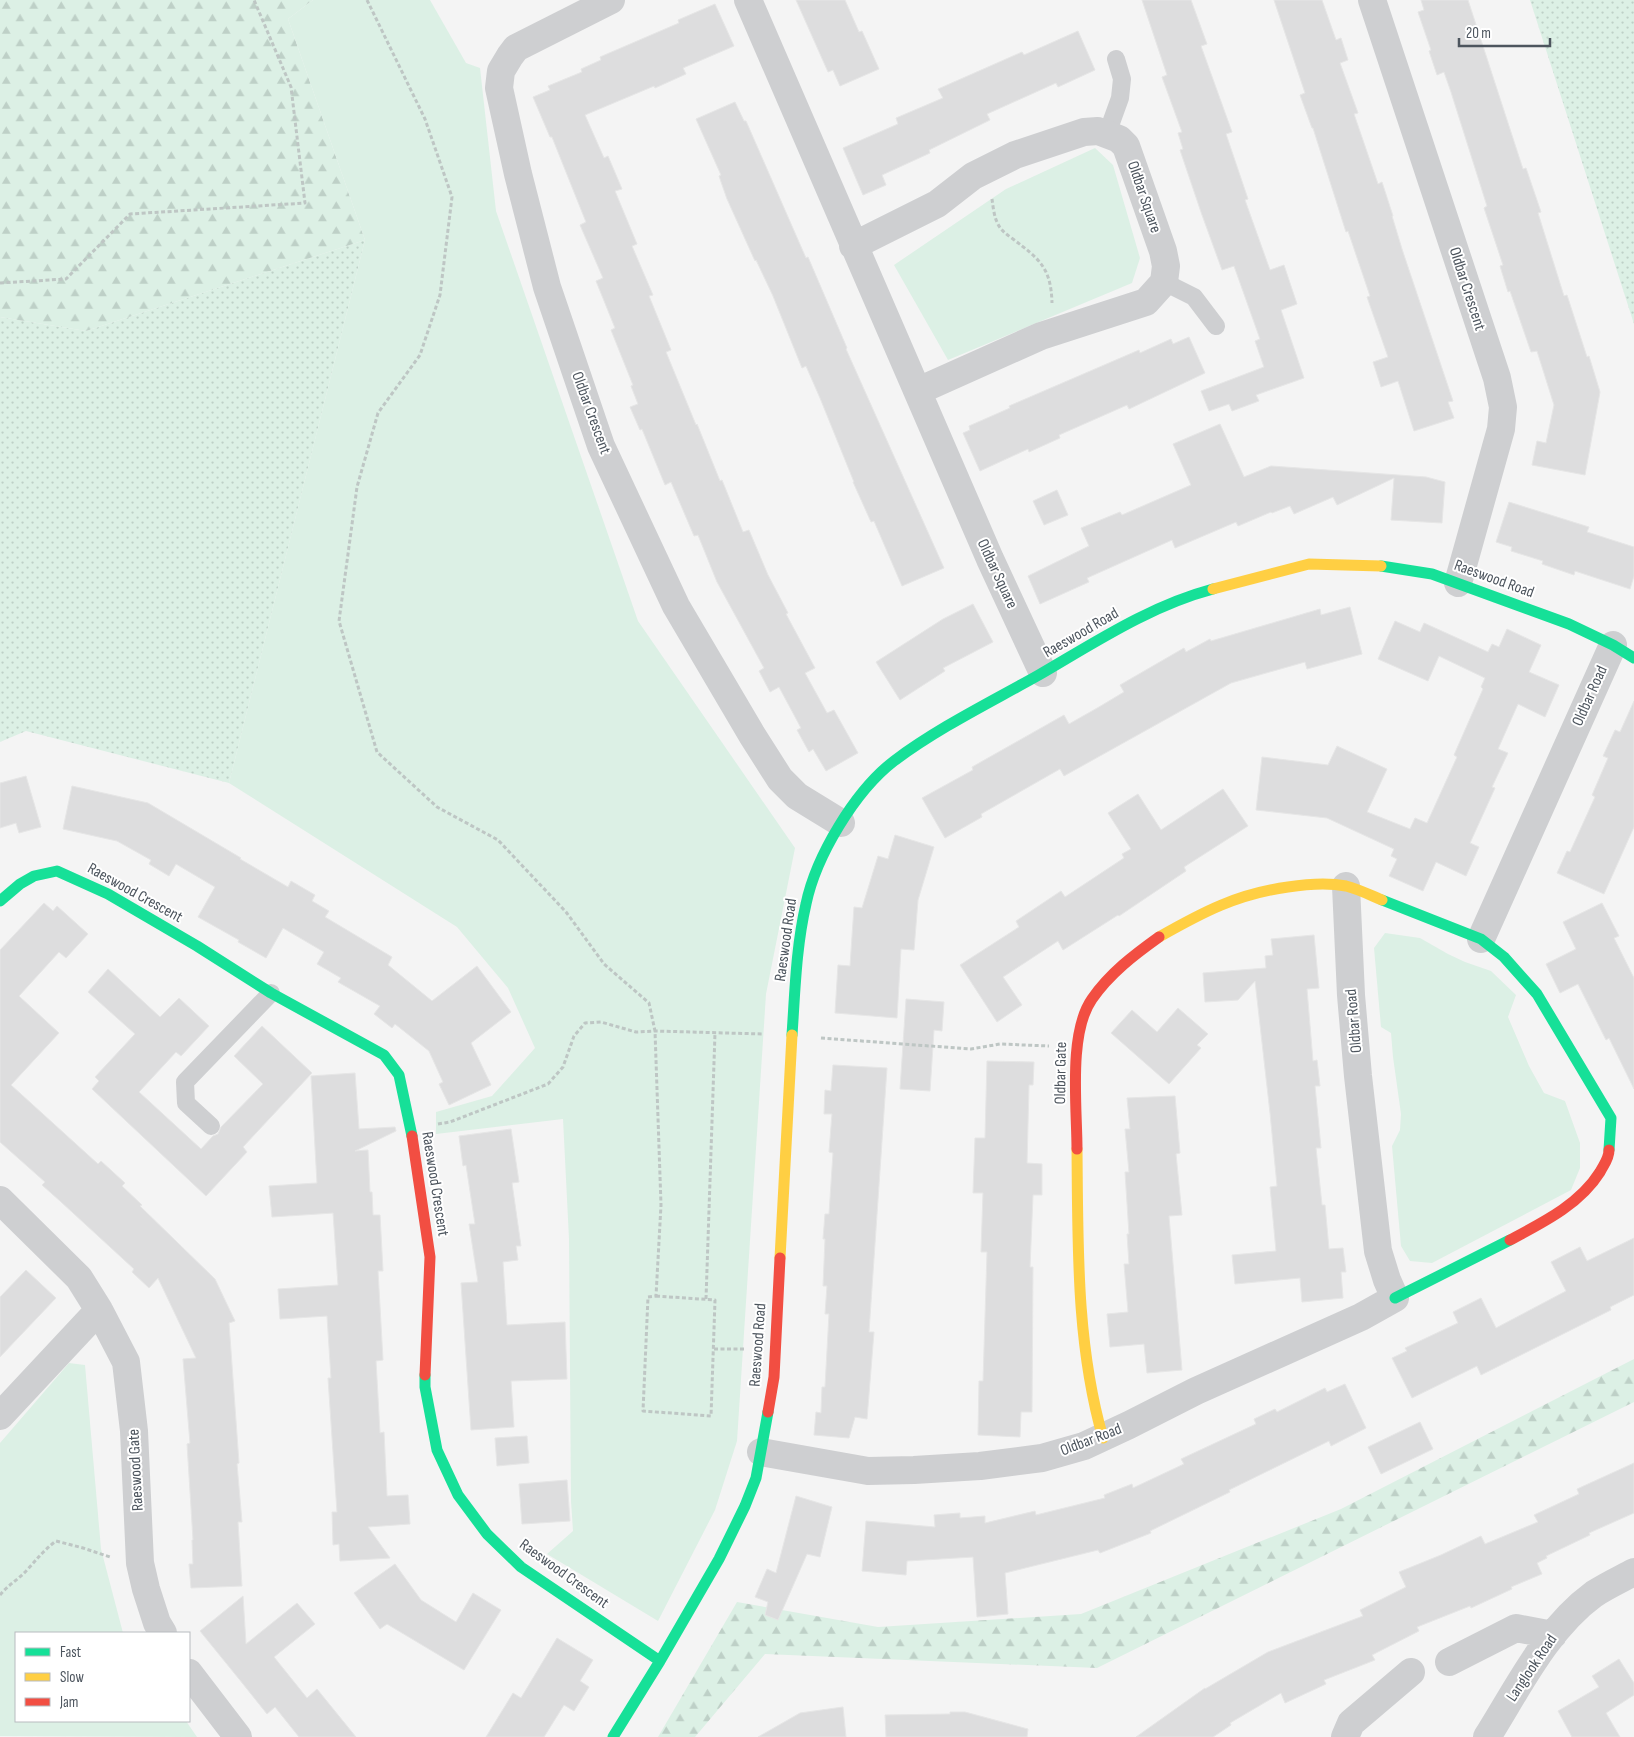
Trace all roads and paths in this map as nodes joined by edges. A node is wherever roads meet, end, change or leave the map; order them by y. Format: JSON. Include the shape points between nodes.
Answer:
{"nodes":[{"id":1,"x":254,"y":0,"type":"edge"},
{"id":2,"x":367,"y":0,"type":"edge"},
{"id":3,"x":611,"y":0,"type":"edge"},
{"id":4,"x":748,"y":0,"type":"edge"},
{"id":5,"x":1372,"y":0,"type":"edge"},
{"id":6,"x":1116,"y":58,"type":"dead end"},
{"id":7,"x":1107,"y":134,"type":"junction"},
{"id":8,"x":987,"y":169,"type":"junction"},
{"id":9,"x":853,"y":246,"type":"junction"},
{"id":10,"x":1164,"y":282,"type":"junction"},
{"id":11,"x":0,"y":284,"type":"edge"},
{"id":12,"x":1216,"y":326,"type":"dead end"},
{"id":13,"x":1052,"y":333,"type":"junction"},
{"id":14,"x":918,"y":391,"type":"junction"},
{"id":15,"x":1458,"y":583,"type":"junction"},
{"id":16,"x":1624,"y":652,"type":"edge"},
{"id":17,"x":1043,"y":673,"type":"junction"},
{"id":18,"x":841,"y":823,"type":"junction"},
{"id":19,"x":1346,"y":886,"type":"junction"},
{"id":20,"x":0,"y":901,"type":"edge"},
{"id":21,"x":1481,"y":940,"type":"junction"},
{"id":22,"x":271,"y":993,"type":"junction"},
{"id":23,"x":655,"y":1031,"type":"junction"},
{"id":24,"x":715,"y":1033,"type":"junction"},
{"id":25,"x":792,"y":1035,"type":"junction"},
{"id":26,"x":1077,"y":1048,"type":"junction"},
{"id":27,"x":211,"y":1126,"type":"dead end"},
{"id":28,"x":410,"y":1128,"type":"junction"},
{"id":29,"x":0,"y":1200,"type":"edge"},
{"id":30,"x":656,"y":1296,"type":"junction"},
{"id":31,"x":1396,"y":1298,"type":"junction"},
{"id":32,"x":706,"y":1299,"type":"junction"},
{"id":33,"x":99,"y":1310,"type":"junction"},
{"id":34,"x":0,"y":1416,"type":"edge"},
{"id":35,"x":1103,"y":1438,"type":"junction"},
{"id":36,"x":761,"y":1452,"type":"junction"},
{"id":37,"x":140,"y":1562,"type":"junction"},
{"id":38,"x":1634,"y":1572,"type":"edge"},
{"id":39,"x":0,"y":1595,"type":"edge"},
{"id":40,"x":162,"y":1632,"type":"edge"},
{"id":41,"x":1553,"y":1635,"type":"junction"},
{"id":42,"x":660,"y":1661,"type":"junction"},
{"id":43,"x":1449,"y":1662,"type":"dead end"},
{"id":44,"x":1411,"y":1672,"type":"dead end"},
{"id":45,"x":190,"y":1674,"type":"edge"},
{"id":46,"x":238,"y":1737,"type":"edge"},
{"id":47,"x":613,"y":1737,"type":"edge"},
{"id":48,"x":1344,"y":1737,"type":"edge"},
{"id":49,"x":1487,"y":1737,"type":"edge"}],
"edges":[{"from":1,"to":11,"type":"path","via":[[291,87],[305,203],[130,214],[66,279]]},
{"from":2,"to":23,"type":"path","via":[[425,119],[452,197],[440,295],[420,355],[378,414],[357,487],[339,621],[377,752],[437,807],[498,840],[566,912],[604,964],[649,1003]]},
{"from":3,"to":18,"type":"street","name":"Oldbar Crescent","via":[[516,48],[501,71],[500,88],[518,174],[547,287],[601,446],[676,606],[780,779],[797,796]]},
{"from":4,"to":9,"type":"street","name":"Oldbar Square"},
{"from":5,"to":15,"type":"street","name":"Oldbar Crescent","via":[[1497,378],[1503,407],[1500,429]]},
{"from":6,"to":7,"type":"lane","via":[[1122,79],[1120,98]]},
{"from":7,"to":8,"type":"street","via":[[1098,130],[1084,132],[1015,155]]},
{"from":7,"to":10,"type":"street","name":"Oldbar Square","via":[[1126,146],[1163,251],[1166,266]]},
{"from":8,"to":9,"type":"street","via":[[937,204]]},
{"from":8,"to":13,"type":"path","via":[[996,222],[1046,270],[1051,287]]},
{"from":9,"to":14,"type":"street","name":"Oldbar Square"},
{"from":10,"to":12,"type":"lane","via":[[1194,296]]},
{"from":10,"to":13,"type":"street","via":[[1146,302]]},
{"from":13,"to":14,"type":"street"},
{"from":14,"to":17,"type":"street","name":"Oldbar Square"},
{"from":15,"to":16,"type":"street","name":"Raeswood Road","via":[[1569,624]]},
{"from":15,"to":17,"type":"street","name":"Raeswood Road","via":[[1432,574],[1380,566],[1309,564],[1187,596],[1147,613]]},
{"from":16,"to":21,"type":"street","name":"Oldbar Road"},
{"from":17,"to":18,"type":"street","name":"Raeswood Road","via":[[930,737],[893,762],[865,790]]},
{"from":18,"to":25,"type":"street","name":"Raeswood Road","via":[[819,863],[806,902],[800,935]]},
{"from":19,"to":21,"type":"street"},
{"from":19,"to":26,"type":"street","name":"Oldbar Gate","via":[[1313,883],[1237,898],[1159,937],[1118,968],[1091,1000],[1079,1028]]},
{"from":19,"to":31,"type":"street","name":"Oldbar Road","via":[[1358,1076],[1378,1251]]},
{"from":20,"to":22,"type":"street","name":"Raeswood Crescent","via":[[34,876],[57,871],[108,894]]},
{"from":21,"to":31,"type":"street","name":"Oldbar Road","via":[[1504,957],[1537,994],[1611,1118],[1609,1157],[1591,1186],[1566,1208]]},
{"from":22,"to":27,"type":"lane","via":[[185,1082],[186,1103]]},
{"from":22,"to":28,"type":"street","name":"Raeswood Crescent","via":[[384,1055],[399,1075]]},
{"from":23,"to":24,"type":"path"},
{"from":23,"to":28,"type":"path","via":[[636,1032],[601,1022],[585,1023],[574,1036],[563,1067],[548,1084],[450,1122]]},
{"from":23,"to":30,"type":"path","via":[[661,1205]]},
{"from":24,"to":25,"type":"path"},
{"from":24,"to":32,"type":"path"},
{"from":25,"to":26,"type":"path","via":[[971,1049],[1000,1044]]},
{"from":25,"to":36,"type":"street","name":"Raeswood Road","via":[[774,1377]]},
{"from":26,"to":35,"type":"street","name":"Oldbar Gate","via":[[1082,1332],[1087,1378]]},
{"from":28,"to":42,"type":"street","name":"Raeswood Crescent","via":[[430,1257],[425,1387],[438,1450],[458,1495],[487,1534],[521,1567]]},
{"from":29,"to":33,"type":"street","name":"Raeswood Gate","via":[[79,1278]]},
{"from":30,"to":32,"type":"path"},
{"from":30,"to":32,"type":"path","via":[[648,1297],[643,1411],[711,1416],[715,1300]]},
{"from":31,"to":35,"type":"street","name":"Oldbar Road"},
{"from":33,"to":34,"type":"street"},
{"from":33,"to":37,"type":"street","name":"Raeswood Gate","via":[[126,1362],[134,1431]]},
{"from":35,"to":36,"type":"street","name":"Oldbar Road","via":[[1042,1458],[914,1470],[868,1471]]},
{"from":36,"to":42,"type":"street","name":"Raeswood Road","via":[[756,1478],[719,1559]]},
{"from":37,"to":39,"type":"path","via":[[56,1541]]},
{"from":37,"to":40,"type":"street","name":"Raeswood Gate"},
{"from":38,"to":41,"type":"street","name":"Langlook Road","via":[[1594,1594]]},
{"from":41,"to":43,"type":"street","via":[[1516,1628]]},
{"from":41,"to":49,"type":"street","name":"Langlook Road"},
{"from":42,"to":47,"type":"street","name":"Raeswood Road"},
{"from":44,"to":48,"type":"street","via":[[1352,1723]]},
{"from":45,"to":46,"type":"street"}]}
